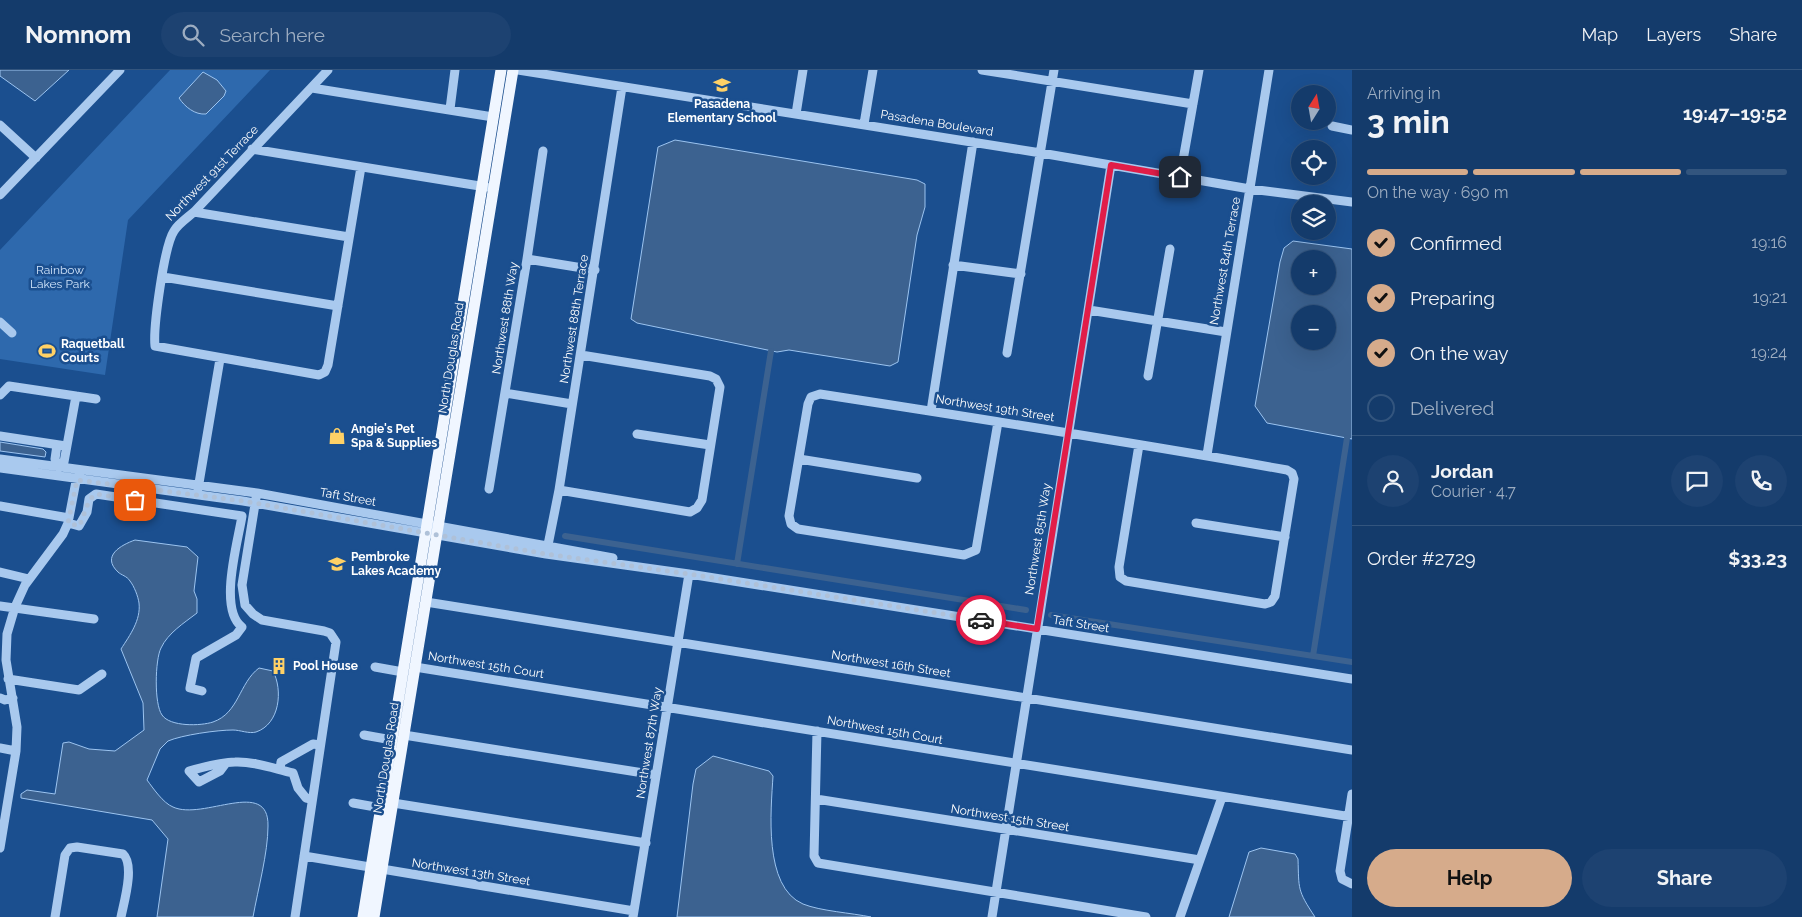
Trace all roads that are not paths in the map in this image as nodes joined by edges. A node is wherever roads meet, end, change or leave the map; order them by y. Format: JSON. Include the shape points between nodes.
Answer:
{"nodes":[{"id":1,"x":120,"y":70,"type":"edge"},
{"id":2,"x":328,"y":70,"type":"edge"},
{"id":3,"x":455,"y":70,"type":"edge"},
{"id":4,"x":501,"y":70,"type":"edge"},
{"id":5,"x":513,"y":70,"type":"edge"},
{"id":6,"x":518,"y":70,"type":"edge"},
{"id":7,"x":803,"y":70,"type":"edge"},
{"id":8,"x":873,"y":70,"type":"edge"},
{"id":9,"x":982,"y":70,"type":"edge"},
{"id":10,"x":1054,"y":70,"type":"edge"},
{"id":11,"x":1199,"y":70,"type":"edge"},
{"id":12,"x":1269,"y":70,"type":"edge"},
{"id":13,"x":1052,"y":82,"type":"junction"},
{"id":14,"x":622,"y":87,"type":"junction"},
{"id":15,"x":312,"y":88,"type":"junction"},
{"id":16,"x":1194,"y":104,"type":"junction"},
{"id":17,"x":450,"y":110,"type":"junction"},
{"id":18,"x":796,"y":114,"type":"junction"},
{"id":19,"x":493,"y":117,"type":"junction"},
{"id":20,"x":0,"y":124,"type":"edge"},
{"id":21,"x":864,"y":124,"type":"junction"},
{"id":22,"x":1336,"y":127,"type":"edge"},
{"id":23,"x":1352,"y":130,"type":"edge"},
{"id":24,"x":973,"y":142,"type":"junction"},
{"id":25,"x":252,"y":149,"type":"junction"},
{"id":26,"x":543,"y":151,"type":"dead end"},
{"id":27,"x":1041,"y":153,"type":"junction"},
{"id":28,"x":36,"y":158,"type":"junction"},
{"id":29,"x":1111,"y":165,"type":"junction"},
{"id":30,"x":361,"y":167,"type":"junction"},
{"id":31,"x":1180,"y":177,"type":"junction"},
{"id":32,"x":487,"y":187,"type":"junction"},
{"id":33,"x":1250,"y":189,"type":"junction"},
{"id":34,"x":0,"y":195,"type":"edge"},
{"id":35,"x":1352,"y":202,"type":"edge"},
{"id":36,"x":194,"y":212,"type":"junction"},
{"id":37,"x":349,"y":237,"type":"junction"},
{"id":38,"x":1170,"y":249,"type":"dead end"},
{"id":39,"x":527,"y":259,"type":"junction"},
{"id":40,"x":954,"y":265,"type":"junction"},
{"id":41,"x":595,"y":270,"type":"junction"},
{"id":42,"x":1021,"y":274,"type":"junction"},
{"id":43,"x":163,"y":277,"type":"junction"},
{"id":44,"x":338,"y":306,"type":"junction"},
{"id":45,"x":1089,"y":310,"type":"junction"},
{"id":46,"x":0,"y":322,"type":"edge"},
{"id":47,"x":1158,"y":322,"type":"junction"},
{"id":48,"x":1226,"y":332,"type":"junction"},
{"id":49,"x":12,"y":333,"type":"dead end"},
{"id":50,"x":1008,"y":353,"type":"dead end"},
{"id":51,"x":581,"y":354,"type":"junction"},
{"id":52,"x":220,"y":359,"type":"junction"},
{"id":53,"x":1148,"y":376,"type":"dead end"},
{"id":54,"x":505,"y":393,"type":"junction"},
{"id":55,"x":0,"y":395,"type":"edge"},
{"id":56,"x":76,"y":396,"type":"junction"},
{"id":57,"x":96,"y":399,"type":"dead end"},
{"id":58,"x":572,"y":404,"type":"junction"},
{"id":59,"x":931,"y":411,"type":"junction"},
{"id":60,"x":998,"y":422,"type":"junction"},
{"id":61,"x":1068,"y":432,"type":"junction"},
{"id":62,"x":637,"y":434,"type":"dead end"},
{"id":63,"x":0,"y":436,"type":"edge"},
{"id":64,"x":710,"y":445,"type":"junction"},
{"id":65,"x":1139,"y":445,"type":"junction"},
{"id":66,"x":62,"y":446,"type":"junction"},
{"id":67,"x":1207,"y":455,"type":"junction"},
{"id":68,"x":0,"y":459,"type":"edge"},
{"id":69,"x":798,"y":459,"type":"junction"},
{"id":70,"x":58,"y":466,"type":"junction"},
{"id":71,"x":0,"y":468,"type":"edge"},
{"id":72,"x":78,"y":469,"type":"junction"},
{"id":73,"x":56,"y":477,"type":"junction"},
{"id":74,"x":917,"y":478,"type":"dead end"},
{"id":75,"x":77,"y":480,"type":"junction"},
{"id":76,"x":199,"y":485,"type":"junction"},
{"id":77,"x":488,"y":489,"type":"dead end"},
{"id":78,"x":559,"y":490,"type":"junction"},
{"id":79,"x":257,"y":493,"type":"junction"},
{"id":80,"x":198,"y":495,"type":"junction"},
{"id":81,"x":255,"y":503,"type":"junction"},
{"id":82,"x":0,"y":506,"type":"edge"},
{"id":83,"x":69,"y":520,"type":"junction"},
{"id":84,"x":1196,"y":523,"type":"dead end"},
{"id":85,"x":431,"y":529,"type":"junction"},
{"id":86,"x":1285,"y":537,"type":"junction"},
{"id":87,"x":548,"y":544,"type":"junction"},
{"id":88,"x":546,"y":554,"type":"junction"},
{"id":89,"x":0,"y":572,"type":"edge"},
{"id":90,"x":689,"y":574,"type":"junction"},
{"id":91,"x":29,"y":579,"type":"junction"},
{"id":92,"x":426,"y":602,"type":"junction"},
{"id":93,"x":0,"y":606,"type":"edge"},
{"id":94,"x":14,"y":607,"type":"junction"},
{"id":95,"x":413,"y":608,"type":"junction"},
{"id":96,"x":253,"y":614,"type":"junction"},
{"id":97,"x":94,"y":619,"type":"dead end"},
{"id":98,"x":242,"y":627,"type":"junction"},
{"id":99,"x":1037,"y":629,"type":"junction"},
{"id":100,"x":677,"y":642,"type":"junction"},
{"id":101,"x":416,"y":662,"type":"junction"},
{"id":102,"x":375,"y":667,"type":"dead end"},
{"id":103,"x":403,"y":672,"type":"junction"},
{"id":104,"x":102,"y":674,"type":"dead end"},
{"id":105,"x":8,"y":679,"type":"junction"},
{"id":106,"x":1352,"y":679,"type":"edge"},
{"id":107,"x":202,"y":691,"type":"dead end"},
{"id":108,"x":0,"y":698,"type":"edge"},
{"id":109,"x":13,"y":698,"type":"junction"},
{"id":110,"x":1026,"y":698,"type":"junction"},
{"id":111,"x":668,"y":708,"type":"junction"},
{"id":112,"x":817,"y":731,"type":"junction"},
{"id":113,"x":364,"y":735,"type":"dead end"},
{"id":114,"x":404,"y":735,"type":"junction"},
{"id":115,"x":392,"y":740,"type":"junction"},
{"id":116,"x":320,"y":745,"type":"junction"},
{"id":117,"x":0,"y":748,"type":"edge"},
{"id":118,"x":1352,"y":750,"type":"edge"},
{"id":119,"x":16,"y":751,"type":"junction"},
{"id":120,"x":226,"y":763,"type":"dead end"},
{"id":121,"x":1016,"y":765,"type":"junction"},
{"id":122,"x":280,"y":769,"type":"junction"},
{"id":123,"x":656,"y":775,"type":"junction"},
{"id":124,"x":1352,"y":794,"type":"edge"},
{"id":125,"x":1222,"y":797,"type":"junction"},
{"id":126,"x":816,"y":798,"type":"junction"},
{"id":127,"x":311,"y":799,"type":"junction"},
{"id":128,"x":353,"y":803,"type":"dead end"},
{"id":129,"x":393,"y":803,"type":"junction"},
{"id":130,"x":381,"y":808,"type":"junction"},
{"id":131,"x":1350,"y":817,"type":"edge"},
{"id":132,"x":1006,"y":830,"type":"junction"},
{"id":133,"x":646,"y":843,"type":"junction"},
{"id":134,"x":0,"y":848,"type":"edge"},
{"id":135,"x":304,"y":856,"type":"junction"},
{"id":136,"x":1200,"y":860,"type":"junction"},
{"id":137,"x":376,"y":869,"type":"junction"},
{"id":138,"x":1352,"y":884,"type":"edge"},
{"id":139,"x":995,"y":893,"type":"junction"},
{"id":140,"x":633,"y":914,"type":"edge"},
{"id":141,"x":55,"y":917,"type":"edge"},
{"id":142,"x":121,"y":917,"type":"edge"},
{"id":143,"x":295,"y":917,"type":"edge"},
{"id":144,"x":363,"y":917,"type":"edge"},
{"id":145,"x":374,"y":917,"type":"edge"},
{"id":146,"x":992,"y":917,"type":"edge"},
{"id":147,"x":1146,"y":917,"type":"edge"},
{"id":148,"x":1180,"y":917,"type":"edge"}],
"edges":[{"from":1,"to":28,"type":"street"},
{"from":2,"to":15,"type":"street","name":"Northwest 91st Terrace"},
{"from":3,"to":17,"type":"street"},
{"from":4,"to":19,"type":"main road","name":"North Douglas Road"},
{"from":5,"to":32,"type":"main road","name":"North Douglas Road"},
{"from":6,"to":14,"type":"street","name":"Pasadena Boulevard"},
{"from":7,"to":18,"type":"street"},
{"from":8,"to":21,"type":"street"},
{"from":9,"to":13,"type":"street"},
{"from":10,"to":13,"type":"street"},
{"from":11,"to":16,"type":"street"},
{"from":12,"to":33,"type":"street","name":"Northwest 84th Terrace"},
{"from":13,"to":16,"type":"street"},
{"from":13,"to":27,"type":"street"},
{"from":14,"to":18,"type":"street","name":"Pasadena Boulevard"},
{"from":14,"to":41,"type":"street","name":"Northwest 88th Terrace"},
{"from":15,"to":17,"type":"street"},
{"from":15,"to":25,"type":"street","name":"Northwest 91st Terrace"},
{"from":16,"to":31,"type":"street"},
{"from":17,"to":19,"type":"street"},
{"from":18,"to":21,"type":"street","name":"Pasadena Boulevard"},
{"from":19,"to":32,"type":"main road","name":"North Douglas Road"},
{"from":20,"to":28,"type":"street"},
{"from":21,"to":24,"type":"street","name":"Pasadena Boulevard"},
{"from":22,"to":23,"type":"street"},
{"from":24,"to":27,"type":"street","name":"Pasadena Boulevard"},
{"from":24,"to":40,"type":"street"},
{"from":25,"to":30,"type":"street"},
{"from":25,"to":36,"type":"street","name":"Northwest 91st Terrace"},
{"from":26,"to":39,"type":"street","name":"Northwest 88th Way"},
{"from":27,"to":29,"type":"street","name":"Pasadena Boulevard"},
{"from":27,"to":42,"type":"street"},
{"from":28,"to":34,"type":"street"},
{"from":29,"to":31,"type":"street","name":"Pasadena Boulevard"},
{"from":29,"to":45,"type":"street","name":"Northwest 85th Way"},
{"from":30,"to":32,"type":"street"},
{"from":30,"to":37,"type":"street"},
{"from":31,"to":33,"type":"street","name":"Pasadena Boulevard"},
{"from":32,"to":85,"type":"main road","name":"North Douglas Road"},
{"from":33,"to":35,"type":"street","name":"Pasadena Boulevard"},
{"from":33,"to":48,"type":"street","name":"Northwest 84th Terrace"},
{"from":36,"to":37,"type":"street"},
{"from":36,"to":43,"type":"street","name":"Northwest 91st Terrace","via":[[174,229]]},
{"from":37,"to":44,"type":"street"},
{"from":38,"to":47,"type":"street"},
{"from":39,"to":41,"type":"street"},
{"from":39,"to":54,"type":"street","name":"Northwest 88th Way"},
{"from":40,"to":42,"type":"street"},
{"from":40,"to":59,"type":"street"},
{"from":41,"to":51,"type":"street","name":"Northwest 88th Terrace"},
{"from":42,"to":50,"type":"street"},
{"from":43,"to":44,"type":"street"},
{"from":43,"to":52,"type":"street","name":"Northwest 91st Terrace","via":[[155,346]]},
{"from":44,"to":52,"type":"street","via":[[328,365],[319,375]]},
{"from":45,"to":47,"type":"street"},
{"from":45,"to":61,"type":"street","name":"Northwest 85th Way"},
{"from":46,"to":49,"type":"street"},
{"from":47,"to":48,"type":"street"},
{"from":47,"to":53,"type":"street"},
{"from":48,"to":67,"type":"street","name":"Northwest 84th Terrace"},
{"from":51,"to":58,"type":"street","name":"Northwest 88th Terrace"},
{"from":51,"to":64,"type":"street","via":[[716,379],[720,387]]},
{"from":52,"to":76,"type":"street"},
{"from":54,"to":58,"type":"street"},
{"from":54,"to":77,"type":"street","name":"Northwest 88th Way"},
{"from":55,"to":56,"type":"street","via":[[9,386]]},
{"from":56,"to":57,"type":"street"},
{"from":56,"to":66,"type":"street"},
{"from":58,"to":78,"type":"street","name":"Northwest 88th Terrace"},
{"from":59,"to":60,"type":"street","name":"Northwest 19th Street"},
{"from":59,"to":69,"type":"street","name":"Northwest 19th Street","via":[[820,394],[812,397],[808,404]]},
{"from":60,"to":61,"type":"street","name":"Northwest 19th Street"},
{"from":60,"to":69,"type":"street","via":[[976,550],[964,555],[798,529],[791,524],[789,516]]},
{"from":61,"to":65,"type":"street","name":"Northwest 19th Street"},
{"from":61,"to":99,"type":"street","name":"Northwest 85th Way"},
{"from":62,"to":64,"type":"street"},
{"from":63,"to":66,"type":"street"},
{"from":64,"to":78,"type":"street","via":[[702,500],[690,512]]},
{"from":65,"to":67,"type":"street","name":"Northwest 19th Street"},
{"from":65,"to":86,"type":"street","via":[[1119,567],[1120,577],[1126,581],[1265,604],[1275,596]]},
{"from":66,"to":70,"type":"street","via":[[64,462]]},
{"from":67,"to":86,"type":"street","name":"Northwest 19th Street","via":[[1292,473],[1294,479]]},
{"from":68,"to":70,"type":"street","name":"Taft Street"},
{"from":69,"to":74,"type":"street"},
{"from":70,"to":72,"type":"street","name":"Taft Street"},
{"from":70,"to":73,"type":"street"},
{"from":71,"to":73,"type":"street","name":"Taft Street"},
{"from":72,"to":75,"type":"street"},
{"from":72,"to":76,"type":"street","name":"Taft Street"},
{"from":73,"to":75,"type":"street","name":"Taft Street"},
{"from":75,"to":80,"type":"street","name":"Taft Street"},
{"from":75,"to":83,"type":"street"},
{"from":76,"to":79,"type":"street","name":"Taft Street"},
{"from":76,"to":80,"type":"street"},
{"from":78,"to":87,"type":"street","name":"Northwest 88th Terrace"},
{"from":79,"to":81,"type":"street"},
{"from":79,"to":85,"type":"street","name":"Taft Street"},
{"from":80,"to":81,"type":"street","name":"Taft Street"},
{"from":81,"to":85,"type":"street","name":"Taft Street"},
{"from":81,"to":96,"type":"street","via":[[241,590],[243,600]]},
{"from":82,"to":83,"type":"street"},
{"from":83,"to":91,"type":"street","via":[[56,546]]},
{"from":83,"to":98,"type":"street","via":[[79,526],[87,512],[89,499],[96,494],[242,516],[230,585],[234,620]]},
{"from":84,"to":86,"type":"street"},
{"from":85,"to":87,"type":"street","name":"Taft Street"},
{"from":85,"to":88,"type":"street","name":"Taft Street"},
{"from":85,"to":92,"type":"main road","name":"North Douglas Road"},
{"from":85,"to":95,"type":"main road","name":"North Douglas Road"},
{"from":87,"to":88,"type":"street","name":"Northwest 88th Terrace"},
{"from":87,"to":90,"type":"street","name":"Taft Street"},
{"from":88,"to":90,"type":"street","name":"Taft Street"},
{"from":89,"to":91,"type":"street"},
{"from":90,"to":99,"type":"street","name":"Taft Street"},
{"from":90,"to":100,"type":"street","name":"Northwest 87th Way"},
{"from":91,"to":94,"type":"street"},
{"from":92,"to":100,"type":"street","name":"Northwest 16th Street"},
{"from":92,"to":101,"type":"main road","name":"North Douglas Road"},
{"from":93,"to":94,"type":"street"},
{"from":94,"to":97,"type":"street"},
{"from":94,"to":105,"type":"street","via":[[7,634]]},
{"from":95,"to":101,"type":"main road","via":[[417,617]]},
{"from":95,"to":103,"type":"main road","name":"North Douglas Road"},
{"from":96,"to":98,"type":"street"},
{"from":96,"to":116,"type":"street","via":[[267,621],[324,631],[334,638],[336,647]]},
{"from":98,"to":107,"type":"street","via":[[236,635],[196,658],[190,688]]},
{"from":99,"to":106,"type":"street","name":"Taft Street"},
{"from":99,"to":110,"type":"street","name":"Northwest 85th Way"},
{"from":100,"to":110,"type":"street","name":"Northwest 16th Street"},
{"from":100,"to":111,"type":"street","name":"Northwest 87th Way"},
{"from":101,"to":111,"type":"street","name":"Northwest 15th Court"},
{"from":101,"to":114,"type":"main road","name":"North Douglas Road"},
{"from":102,"to":103,"type":"street"},
{"from":103,"to":115,"type":"main road","name":"North Douglas Road"},
{"from":104,"to":105,"type":"street","via":[[79,690]]},
{"from":105,"to":109,"type":"street"},
{"from":108,"to":109,"type":"street"},
{"from":109,"to":119,"type":"street"},
{"from":110,"to":118,"type":"street","name":"Northwest 16th Street"},
{"from":110,"to":121,"type":"street","name":"Northwest 85th Way"},
{"from":111,"to":112,"type":"street","name":"Northwest 15th Court"},
{"from":111,"to":123,"type":"street","name":"Northwest 87th Way"},
{"from":112,"to":121,"type":"street","name":"Northwest 15th Court"},
{"from":112,"to":126,"type":"street"},
{"from":113,"to":115,"type":"street"},
{"from":114,"to":123,"type":"street"},
{"from":114,"to":129,"type":"main road","name":"North Douglas Road"},
{"from":115,"to":130,"type":"main road","name":"North Douglas Road"},
{"from":116,"to":122,"type":"street","via":[[313,744],[281,762]]},
{"from":116,"to":127,"type":"street"},
{"from":117,"to":119,"type":"street"},
{"from":119,"to":134,"type":"street"},
{"from":120,"to":122,"type":"street"},
{"from":121,"to":125,"type":"street","name":"Northwest 15th Court"},
{"from":121,"to":132,"type":"street","name":"Northwest 85th Way"},
{"from":122,"to":127,"type":"street","via":[[293,773],[298,788]]},
{"from":123,"to":133,"type":"street","name":"Northwest 87th Way"},
{"from":124,"to":131,"type":"street"},
{"from":125,"to":131,"type":"street","name":"Northwest 15th Court"},
{"from":125,"to":136,"type":"street"},
{"from":126,"to":132,"type":"street","name":"Northwest 15th Street"},
{"from":126,"to":139,"type":"street","via":[[814,856],[818,863]]},
{"from":127,"to":135,"type":"street"},
{"from":128,"to":130,"type":"street"},
{"from":129,"to":133,"type":"street"},
{"from":129,"to":137,"type":"main road","name":"North Douglas Road"},
{"from":130,"to":137,"type":"main road","name":"North Douglas Road"},
{"from":131,"to":138,"type":"street","via":[[1340,871],[1342,879]]},
{"from":132,"to":136,"type":"street","name":"Northwest 15th Street"},
{"from":132,"to":139,"type":"street","name":"Northwest 85th Way"},
{"from":133,"to":140,"type":"street","name":"Northwest 87th Way"},
{"from":135,"to":137,"type":"street","name":"Northwest 13th Street"},
{"from":135,"to":143,"type":"street"},
{"from":136,"to":148,"type":"street"},
{"from":137,"to":140,"type":"street","name":"Northwest 13th Street"},
{"from":137,"to":144,"type":"main road","name":"North Douglas Road"},
{"from":137,"to":145,"type":"main road","name":"North Douglas Road"},
{"from":139,"to":146,"type":"street","name":"Northwest 85th Way"},
{"from":139,"to":147,"type":"street"},
{"from":141,"to":142,"type":"street","via":[[65,855],[70,848],[76,847],[123,854],[128,858]]}]}
